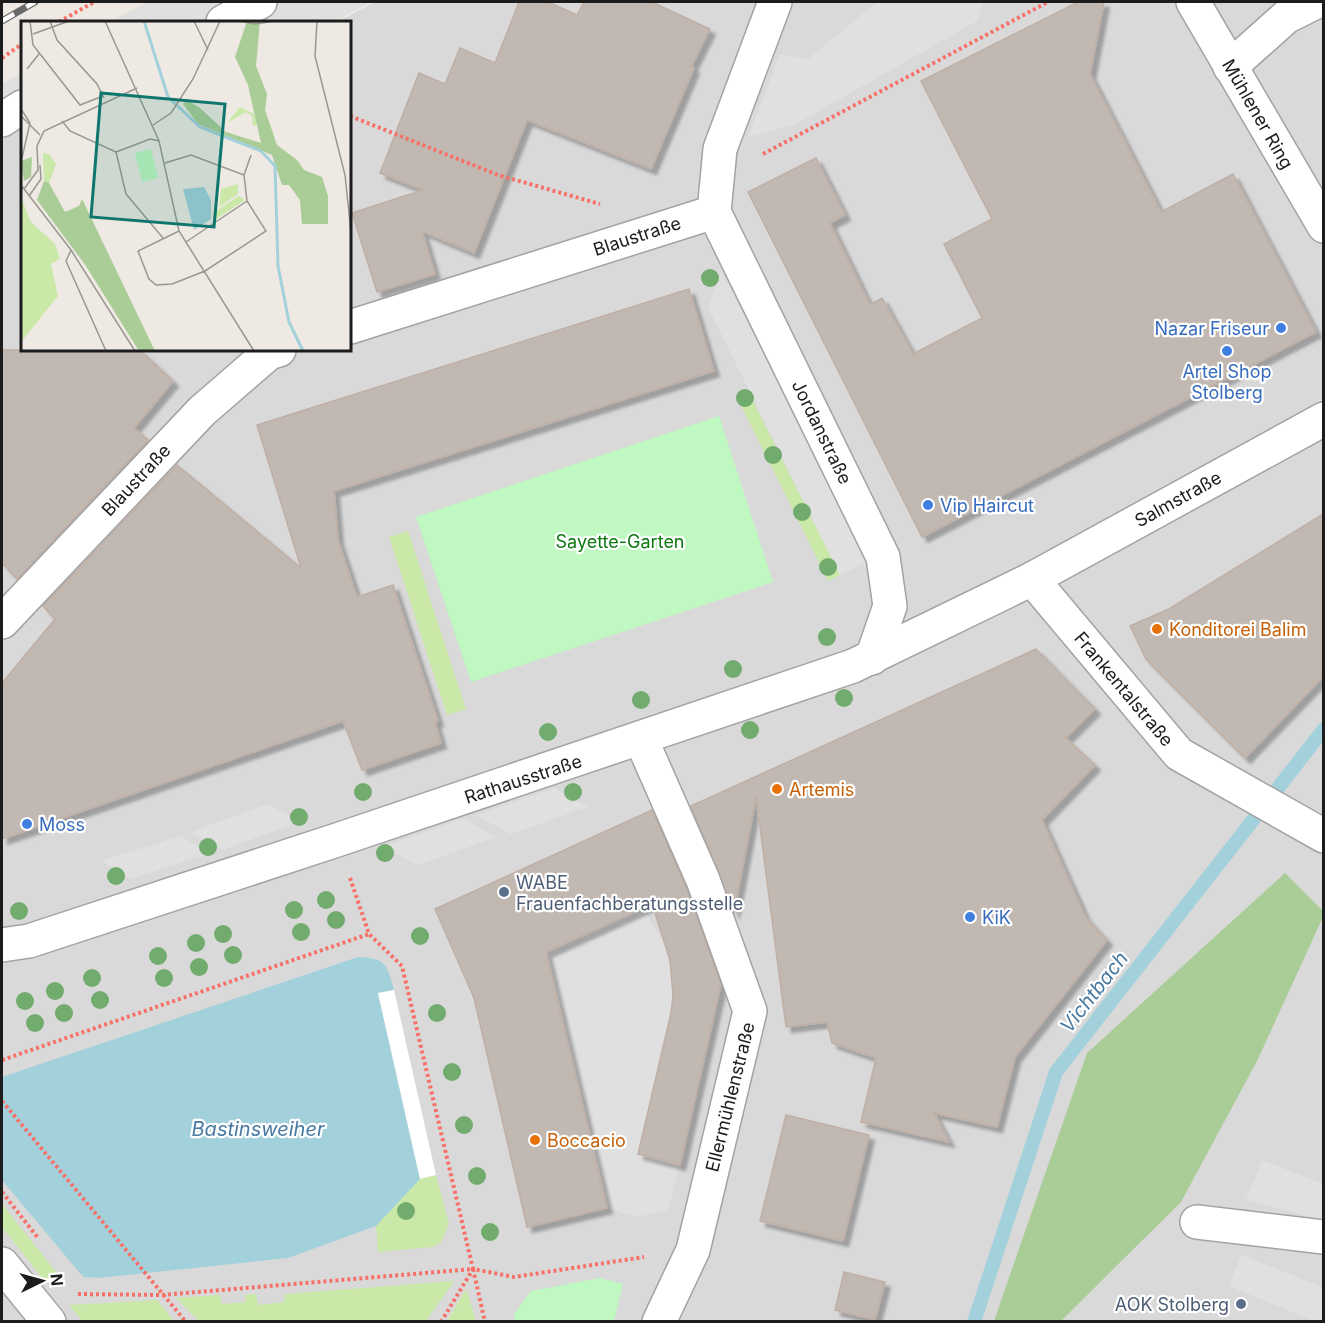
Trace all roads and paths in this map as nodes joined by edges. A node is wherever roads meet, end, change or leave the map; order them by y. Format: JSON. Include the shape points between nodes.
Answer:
{"nodes":[{"id":1,"x":94,"y":2,"type":"edge"},
{"id":2,"x":260,"y":2,"type":"edge"},
{"id":3,"x":775,"y":2,"type":"edge"},
{"id":4,"x":1048,"y":2,"type":"edge"},
{"id":5,"x":1193,"y":2,"type":"edge"},
{"id":6,"x":1316,"y":2,"type":"edge"},
{"id":7,"x":1281,"y":9,"type":"edge"},
{"id":8,"x":61,"y":21,"type":"edge"},
{"id":9,"x":225,"y":21,"type":"edge"},
{"id":10,"x":21,"y":45,"type":"edge"},
{"id":11,"x":2,"y":58,"type":"edge"},
{"id":12,"x":1230,"y":67,"type":"junction"},
{"id":13,"x":21,"y":107,"type":"edge"},
{"id":14,"x":351,"y":116,"type":"edge"},
{"id":15,"x":2,"y":120,"type":"edge"},
{"id":16,"x":717,"y":179,"type":"junction"},
{"id":17,"x":603,"y":205,"type":"dead end"},
{"id":18,"x":714,"y":212,"type":"junction"},
{"id":19,"x":1323,"y":226,"type":"edge"},
{"id":20,"x":351,"y":327,"type":"edge"},
{"id":21,"x":276,"y":351,"type":"edge"},
{"id":22,"x":1323,"y":419,"type":"edge"},
{"id":23,"x":1032,"y":579,"type":"junction"},
{"id":24,"x":2,"y":622,"type":"edge"},
{"id":25,"x":872,"y":658,"type":"junction"},
{"id":26,"x":641,"y":739,"type":"junction"},
{"id":27,"x":1323,"y":836,"type":"edge"},
{"id":28,"x":337,"y":840,"type":"junction"},
{"id":29,"x":369,"y":934,"type":"junction"},
{"id":30,"x":2,"y":945,"type":"edge"},
{"id":31,"x":2,"y":1060,"type":"edge"},
{"id":32,"x":2,"y":1101,"type":"edge"},
{"id":33,"x":1197,"y":1221,"type":"dead end"},
{"id":34,"x":1323,"y":1237,"type":"edge"},
{"id":35,"x":693,"y":1250,"type":"junction"},
{"id":36,"x":2,"y":1264,"type":"edge"},
{"id":37,"x":473,"y":1269,"type":"junction"},
{"id":38,"x":162,"y":1295,"type":"junction"},
{"id":39,"x":46,"y":1318,"type":"edge"},
{"id":40,"x":186,"y":1322,"type":"edge"},
{"id":41,"x":441,"y":1322,"type":"edge"},
{"id":42,"x":485,"y":1322,"type":"edge"},
{"id":43,"x":659,"y":1322,"type":"edge"}],
"edges":[{"from":1,"to":8,"type":"path"},
{"from":2,"to":9,"type":"street"},
{"from":3,"to":16,"type":"street","via":[[760,74],[720,149]]},
{"from":4,"to":16,"type":"path"},
{"from":5,"to":12,"type":"street","name":"Mühlener Ring"},
{"from":6,"to":7,"type":"street"},
{"from":7,"to":12,"type":"street"},
{"from":10,"to":11,"type":"path"},
{"from":12,"to":19,"type":"street","name":"Mühlener Ring"},
{"from":13,"to":15,"type":"street"},
{"from":14,"to":17,"type":"path","via":[[498,174]]},
{"from":16,"to":18,"type":"street"},
{"from":18,"to":20,"type":"street","name":"Blaustraße"},
{"from":18,"to":25,"type":"street","name":"Jordanstraße","via":[[883,557],[890,606]]},
{"from":21,"to":24,"type":"street","name":"Blaustraße","via":[[202,411]]},
{"from":22,"to":23,"type":"street","name":"Salmstraße"},
{"from":23,"to":25,"type":"street","name":"Rathausstraße"},
{"from":23,"to":27,"type":"street","name":"Frankentalstraße","via":[[1179,754]]},
{"from":25,"to":26,"type":"street","name":"Rathausstraße"},
{"from":26,"to":28,"type":"street","name":"Rathausstraße"},
{"from":26,"to":35,"type":"street","name":"Ellermühlenstraße","via":[[703,880],[750,1011]]},
{"from":28,"to":29,"type":"path"},
{"from":28,"to":30,"type":"street","name":"Rathausstraße","via":[[29,940]]},
{"from":29,"to":31,"type":"path"},
{"from":29,"to":37,"type":"path","via":[[402,966]]},
{"from":32,"to":38,"type":"path"},
{"from":33,"to":34,"type":"street"},
{"from":35,"to":37,"type":"path","via":[[514,1277]]},
{"from":35,"to":43,"type":"street","name":"Ellermühlenstraße"},
{"from":36,"to":39,"type":"street"},
{"from":37,"to":38,"type":"path"},
{"from":37,"to":41,"type":"path"},
{"from":37,"to":42,"type":"path"},
{"from":38,"to":39,"type":"path","via":[[81,1292]]},
{"from":38,"to":40,"type":"path"}]}
